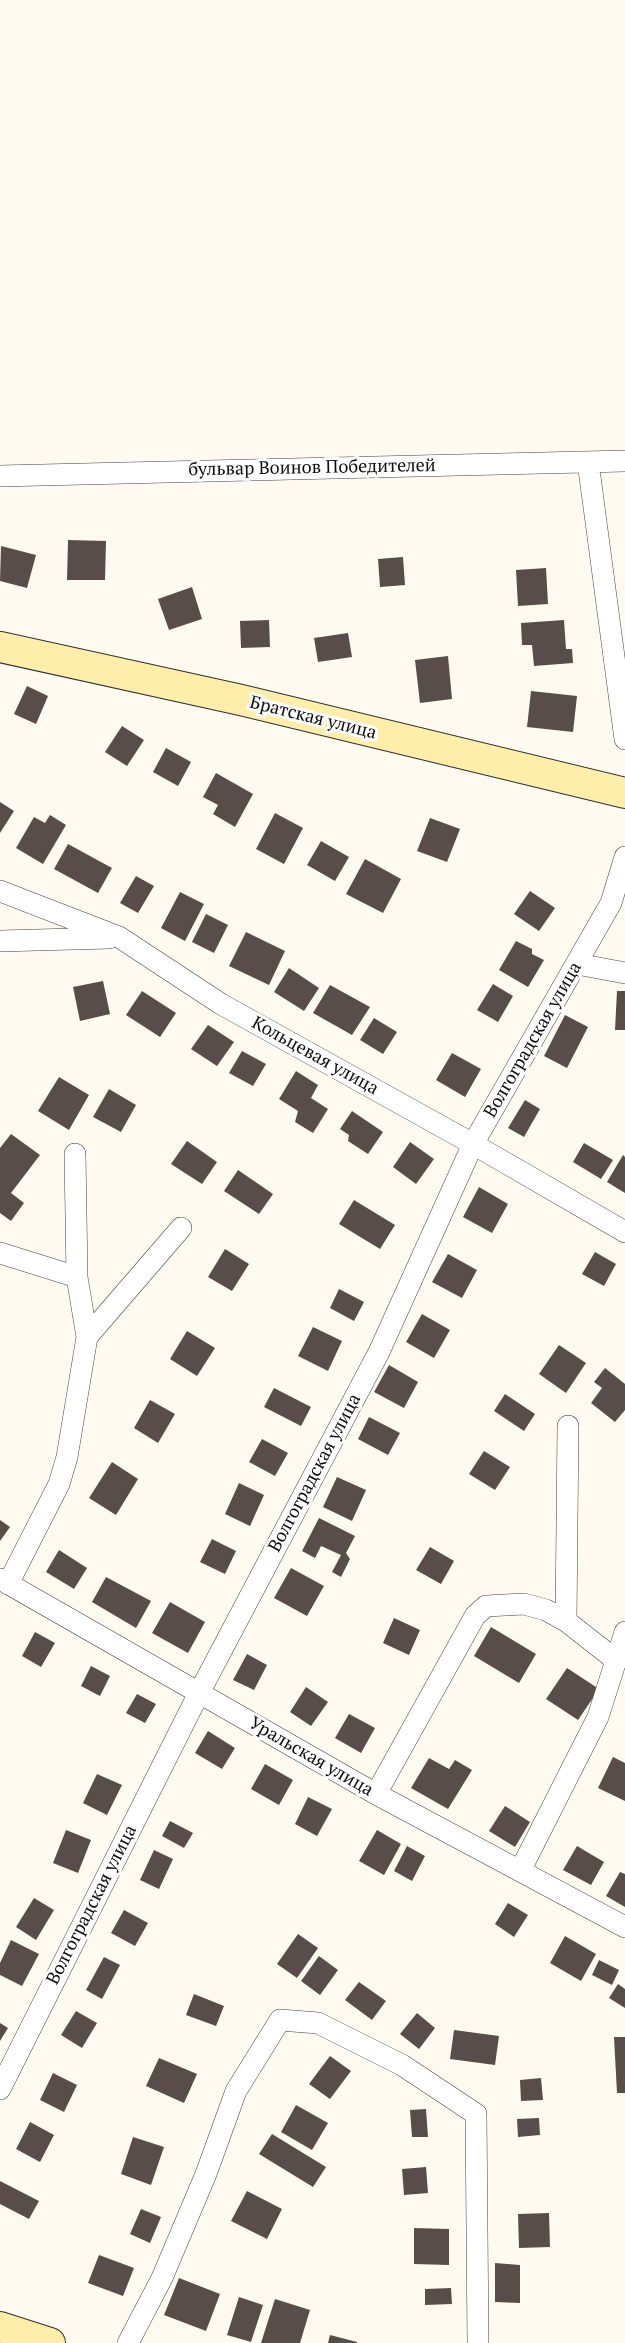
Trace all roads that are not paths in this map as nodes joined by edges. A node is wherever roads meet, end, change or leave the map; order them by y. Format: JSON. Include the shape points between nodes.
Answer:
{"nodes":[{"id":1,"x":588,"y":462,"type":"junction"},
{"id":2,"x":625,"y":462,"type":"edge"},
{"id":3,"x":0,"y":476,"type":"edge"},
{"id":4,"x":0,"y":647,"type":"edge"},
{"id":5,"x":625,"y":739,"type":"edge"},
{"id":6,"x":625,"y":793,"type":"edge"},
{"id":7,"x":625,"y":857,"type":"edge"},
{"id":8,"x":0,"y":891,"type":"edge"},
{"id":9,"x":119,"y":937,"type":"junction"},
{"id":10,"x":0,"y":941,"type":"edge"},
{"id":11,"x":577,"y":964,"type":"junction"},
{"id":12,"x":625,"y":973,"type":"edge"},
{"id":13,"x":473,"y":1144,"type":"junction"},
{"id":14,"x":75,"y":1154,"type":"dead end"},
{"id":15,"x":181,"y":1228,"type":"dead end"},
{"id":16,"x":625,"y":1232,"type":"edge"},
{"id":17,"x":0,"y":1252,"type":"edge"},
{"id":18,"x":77,"y":1277,"type":"junction"},
{"id":19,"x":87,"y":1337,"type":"junction"},
{"id":20,"x":568,"y":1426,"type":"dead end"},
{"id":21,"x":4,"y":1581,"type":"edge"},
{"id":22,"x":566,"y":1620,"type":"junction"},
{"id":23,"x":625,"y":1632,"type":"edge"},
{"id":24,"x":617,"y":1661,"type":"junction"},
{"id":25,"x":199,"y":1693,"type":"junction"},
{"id":26,"x":376,"y":1794,"type":"junction"},
{"id":27,"x":520,"y":1871,"type":"junction"},
{"id":28,"x":625,"y":1927,"type":"edge"},
{"id":29,"x":0,"y":2089,"type":"edge"},
{"id":30,"x":0,"y":2327,"type":"edge"},
{"id":31,"x":50,"y":2343,"type":"edge"},
{"id":32,"x":128,"y":2343,"type":"edge"},
{"id":33,"x":478,"y":2343,"type":"edge"}],
"edges":[{"from":1,"to":2,"type":"street","name":"бульвар Воинов Победителей"},
{"from":1,"to":3,"type":"street","name":"бульвар Воинов Победителей"},
{"from":1,"to":5,"type":"street"},
{"from":4,"to":6,"type":"main road","name":"Братская улица","via":[[241,700]]},
{"from":7,"to":11,"type":"street","name":"Волгоградская улица","via":[[611,903]]},
{"from":8,"to":9,"type":"street","name":"Кольцевая улица"},
{"from":9,"to":10,"type":"street"},
{"from":9,"to":13,"type":"street","name":"Кольцевая улица","via":[[222,1004]]},
{"from":11,"to":12,"type":"street"},
{"from":11,"to":13,"type":"street","name":"Волгоградская улица"},
{"from":13,"to":16,"type":"street","name":"Кольцевая улица"},
{"from":13,"to":25,"type":"street","name":"Волгоградская улица","via":[[379,1352]]},
{"from":14,"to":18,"type":"street"},
{"from":15,"to":19,"type":"street"},
{"from":17,"to":18,"type":"street"},
{"from":18,"to":19,"type":"street"},
{"from":19,"to":21,"type":"street","via":[[60,1484]]},
{"from":20,"to":22,"type":"street"},
{"from":21,"to":25,"type":"street","name":"Уральская улица"},
{"from":22,"to":24,"type":"street"},
{"from":22,"to":26,"type":"street","via":[[524,1604],[486,1606],[475,1616]]},
{"from":23,"to":24,"type":"street"},
{"from":24,"to":27,"type":"street","via":[[598,1717]]},
{"from":25,"to":26,"type":"street","name":"Уральская улица"},
{"from":25,"to":29,"type":"street","name":"Волгоградская улица"},
{"from":26,"to":27,"type":"street","name":"Уральская улица"},
{"from":27,"to":28,"type":"street","name":"Уральская улица"},
{"from":30,"to":31,"type":"main road"},
{"from":32,"to":33,"type":"street","via":[[162,2278],[236,2091],[280,2020],[318,2023],[402,2066],[476,2114]]}]}
